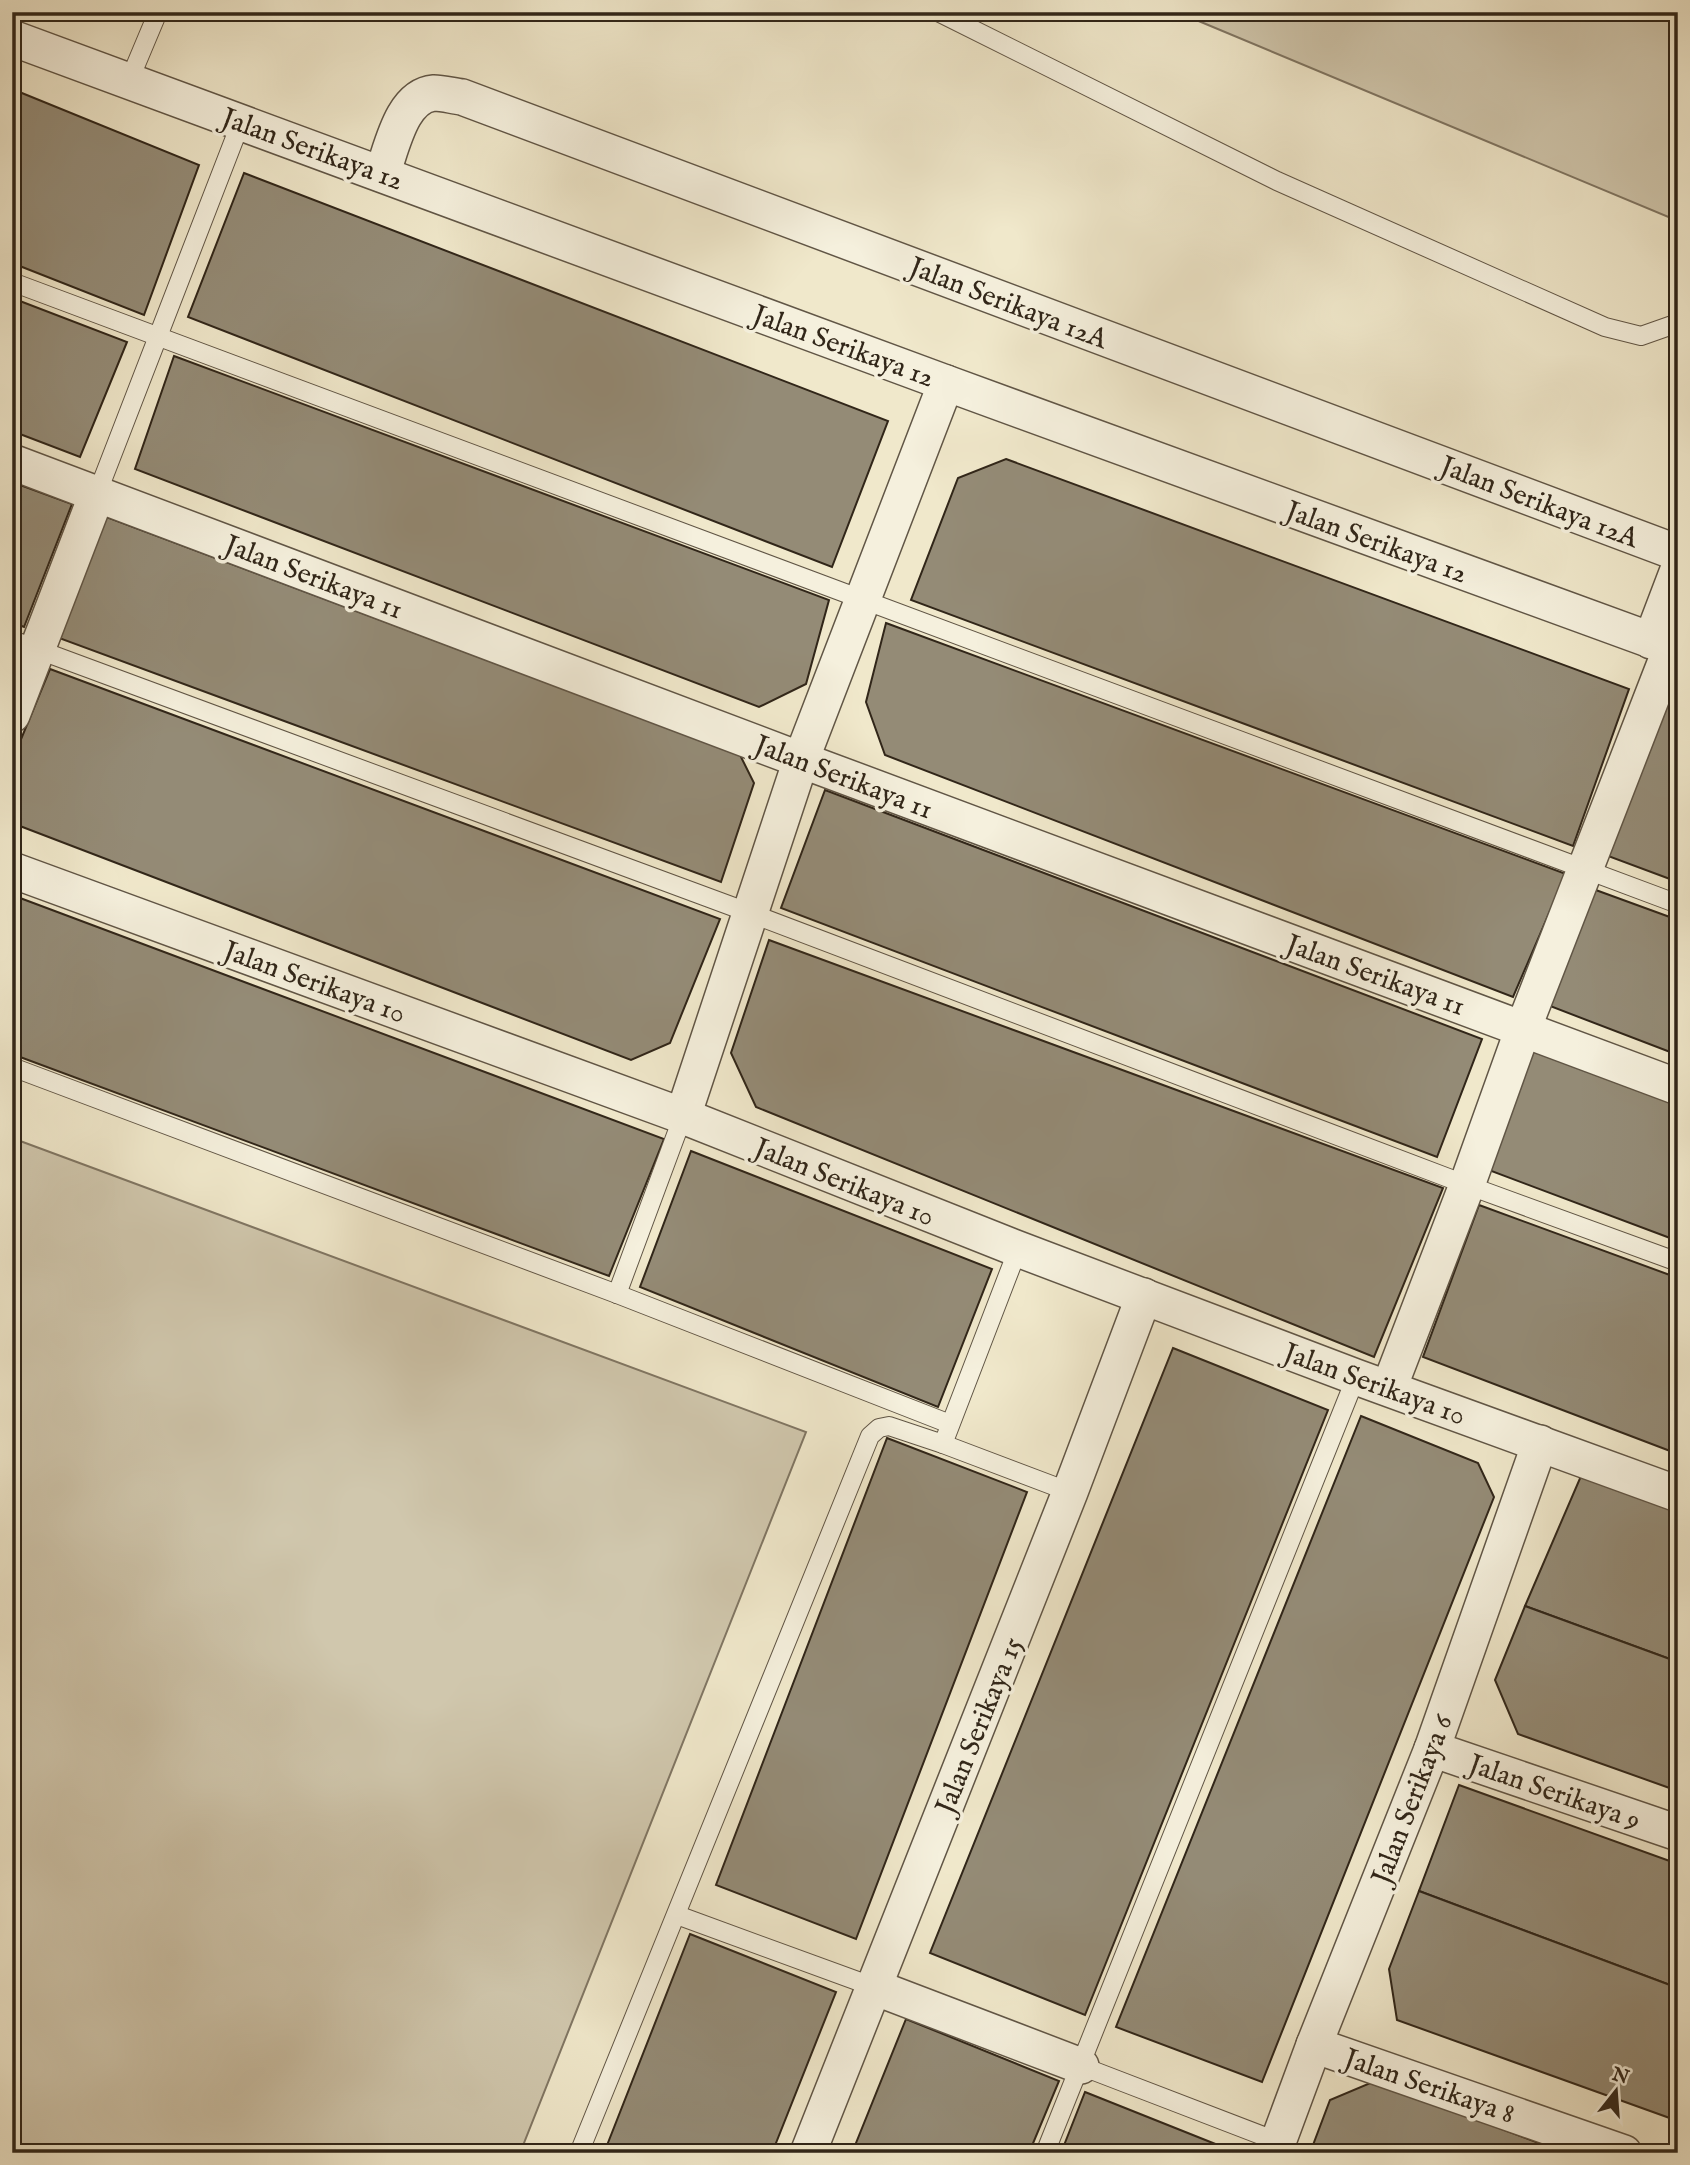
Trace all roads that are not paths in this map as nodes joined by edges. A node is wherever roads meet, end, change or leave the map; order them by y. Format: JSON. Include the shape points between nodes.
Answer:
{"nodes":[{"id":1,"x":158,"y":12,"type":"edge"},
{"id":2,"x":938,"y":12,"type":"edge"},
{"id":3,"x":12,"y":38,"type":"edge"},
{"id":4,"x":129,"y":81,"type":"junction"},
{"id":5,"x":241,"y":122,"type":"junction"},
{"id":6,"x":382,"y":174,"type":"junction"},
{"id":7,"x":12,"y":282,"type":"edge"},
{"id":8,"x":1678,"y":323,"type":"edge"},
{"id":9,"x":159,"y":337,"type":"junction"},
{"id":10,"x":946,"y":383,"type":"junction"},
{"id":11,"x":12,"y":461,"type":"edge"},
{"id":12,"x":97,"y":494,"type":"junction"},
{"id":13,"x":1678,"y":553,"type":"edge"},
{"id":14,"x":1678,"y":570,"type":"edge"},
{"id":15,"x":863,"y":598,"type":"junction"},
{"id":16,"x":25,"y":645,"type":"edge"},
{"id":17,"x":1666,"y":646,"type":"edge"},
{"id":18,"x":12,"y":715,"type":"edge"},
{"id":19,"x":801,"y":760,"type":"junction"},
{"id":20,"x":12,"y":870,"type":"edge"},
{"id":21,"x":1586,"y":870,"type":"junction"},
{"id":22,"x":1678,"y":904,"type":"edge"},
{"id":23,"x":750,"y":913,"type":"junction"},
{"id":24,"x":1523,"y":1029,"type":"junction"},
{"id":25,"x":12,"y":1067,"type":"edge"},
{"id":26,"x":1678,"y":1087,"type":"edge"},
{"id":27,"x":683,"y":1116,"type":"junction"},
{"id":28,"x":1466,"y":1185,"type":"junction"},
{"id":29,"x":1018,"y":1249,"type":"junction"},
{"id":30,"x":1678,"y":1262,"type":"edge"},
{"id":31,"x":617,"y":1294,"type":"junction"},
{"id":32,"x":1144,"y":1296,"type":"junction"},
{"id":33,"x":1356,"y":1377,"type":"junction"},
{"id":34,"x":1389,"y":1388,"type":"junction"},
{"id":35,"x":950,"y":1424,"type":"junction"},
{"id":36,"x":1540,"y":1443,"type":"junction"},
{"id":37,"x":943,"y":1444,"type":"junction"},
{"id":38,"x":1070,"y":1492,"type":"junction"},
{"id":39,"x":1678,"y":1494,"type":"edge"},
{"id":40,"x":1432,"y":1749,"type":"junction"},
{"id":41,"x":1678,"y":1833,"type":"edge"},
{"id":42,"x":677,"y":1914,"type":"junction"},
{"id":43,"x":874,"y":1987,"type":"junction"},
{"id":44,"x":1314,"y":2045,"type":"junction"},
{"id":45,"x":1081,"y":2066,"type":"junction"},
{"id":46,"x":1277,"y":2148,"type":"edge"},
{"id":47,"x":579,"y":2153,"type":"edge"},
{"id":48,"x":808,"y":2153,"type":"edge"},
{"id":49,"x":1045,"y":2153,"type":"edge"},
{"id":50,"x":1624,"y":2153,"type":"edge"}],
"edges":[{"from":1,"to":4,"type":"lane"},
{"from":2,"to":8,"type":"lane","via":[[1290,187],[1605,327],[1640,336]]},
{"from":3,"to":4,"type":"street","name":"Jalan Serikaya 12"},
{"from":4,"to":5,"type":"street","name":"Jalan Serikaya 12"},
{"from":5,"to":6,"type":"street","name":"Jalan Serikaya 12"},
{"from":5,"to":9,"type":"lane"},
{"from":6,"to":10,"type":"street","name":"Jalan Serikaya 12"},
{"from":6,"to":13,"type":"street","name":"Jalan Serikaya 12A","via":[[412,103],[436,93],[462,97]]},
{"from":7,"to":9,"type":"lane"},
{"from":9,"to":12,"type":"lane"},
{"from":9,"to":15,"type":"lane"},
{"from":10,"to":15,"type":"street"},
{"from":10,"to":17,"type":"street","name":"Jalan Serikaya 12"},
{"from":11,"to":12,"type":"street","name":"Jalan Serikaya 11"},
{"from":12,"to":16,"type":"street"},
{"from":12,"to":19,"type":"street","name":"Jalan Serikaya 11"},
{"from":14,"to":17,"type":"street"},
{"from":15,"to":19,"type":"street"},
{"from":15,"to":21,"type":"lane"},
{"from":16,"to":18,"type":"street"},
{"from":16,"to":23,"type":"lane"},
{"from":17,"to":21,"type":"street"},
{"from":19,"to":23,"type":"street"},
{"from":19,"to":24,"type":"street","name":"Jalan Serikaya 11"},
{"from":20,"to":27,"type":"street","name":"Jalan Serikaya 10"},
{"from":21,"to":22,"type":"lane"},
{"from":21,"to":24,"type":"street"},
{"from":23,"to":27,"type":"street"},
{"from":23,"to":28,"type":"lane"},
{"from":24,"to":26,"type":"street","name":"Jalan Serikaya 11"},
{"from":24,"to":28,"type":"street"},
{"from":25,"to":31,"type":"lane"},
{"from":27,"to":29,"type":"street","name":"Jalan Serikaya 10"},
{"from":27,"to":31,"type":"lane"},
{"from":28,"to":30,"type":"lane"},
{"from":28,"to":34,"type":"street"},
{"from":29,"to":32,"type":"street","name":"Jalan Serikaya 10"},
{"from":29,"to":35,"type":"lane"},
{"from":31,"to":35,"type":"lane"},
{"from":32,"to":33,"type":"street","name":"Jalan Serikaya 10"},
{"from":32,"to":38,"type":"street","name":"Jalan Serikaya 15"},
{"from":33,"to":34,"type":"street","name":"Jalan Serikaya 10"},
{"from":33,"to":45,"type":"lane"},
{"from":34,"to":36,"type":"street","name":"Jalan Serikaya 10"},
{"from":35,"to":37,"type":"lane"},
{"from":36,"to":39,"type":"street","name":"Jalan Serikaya 10"},
{"from":36,"to":40,"type":"street","name":"Jalan Serikaya 6"},
{"from":37,"to":38,"type":"lane"},
{"from":37,"to":42,"type":"lane","via":[[889,1426],[870,1436]]},
{"from":38,"to":43,"type":"street","name":"Jalan Serikaya 15"},
{"from":40,"to":41,"type":"street","name":"Jalan Serikaya 9"},
{"from":40,"to":44,"type":"street","name":"Jalan Serikaya 6"},
{"from":42,"to":43,"type":"lane"},
{"from":42,"to":47,"type":"lane"},
{"from":43,"to":45,"type":"street"},
{"from":43,"to":48,"type":"street","name":"Jalan Serikaya 15"},
{"from":44,"to":46,"type":"street","name":"Jalan Serikaya 6"},
{"from":44,"to":50,"type":"street","name":"Jalan Serikaya 8"},
{"from":45,"to":46,"type":"lane"},
{"from":45,"to":49,"type":"lane"}]}
